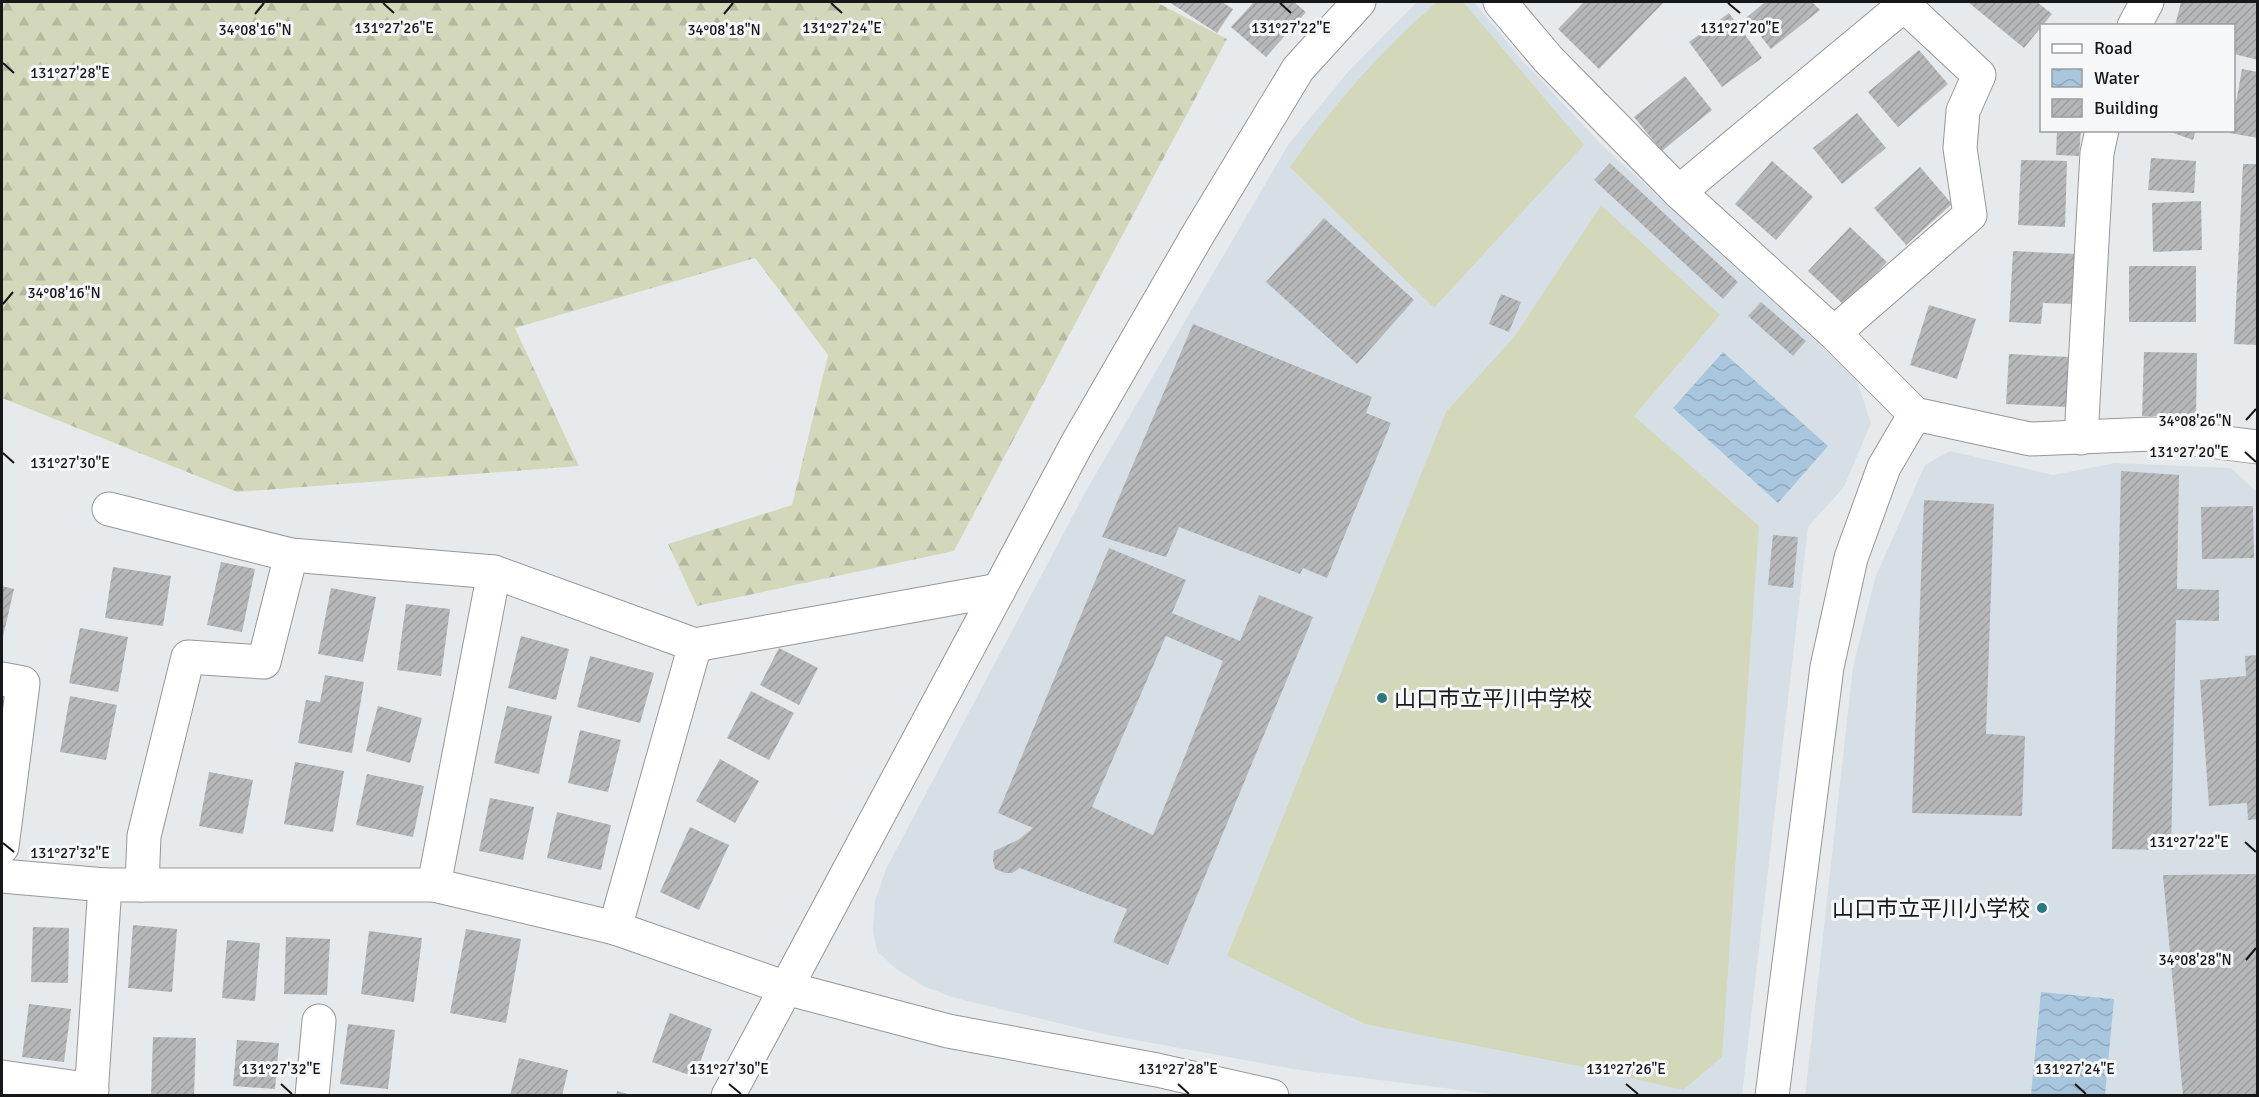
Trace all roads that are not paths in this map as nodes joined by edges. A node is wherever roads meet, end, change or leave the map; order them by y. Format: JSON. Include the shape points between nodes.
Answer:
{"nodes":[{"id":1,"x":1359,"y":2,"type":"edge"},
{"id":2,"x":1500,"y":2,"type":"edge"},
{"id":3,"x":2147,"y":2,"type":"edge"},
{"id":4,"x":2135,"y":24,"type":"edge"},
{"id":5,"x":2102,"y":132,"type":"edge"},
{"id":6,"x":1679,"y":192,"type":"junction"},
{"id":7,"x":1834,"y":333,"type":"junction"},
{"id":8,"x":1915,"y":414,"type":"junction"},
{"id":9,"x":2081,"y":438,"type":"junction"},
{"id":10,"x":2258,"y":447,"type":"edge"},
{"id":11,"x":109,"y":509,"type":"dead end"},
{"id":12,"x":291,"y":555,"type":"junction"},
{"id":13,"x":494,"y":572,"type":"junction"},
{"id":14,"x":999,"y":590,"type":"junction"},
{"id":15,"x":696,"y":645,"type":"junction"},
{"id":16,"x":2,"y":678,"type":"edge"},
{"id":17,"x":2,"y":847,"type":"edge"},
{"id":18,"x":2,"y":876,"type":"edge"},
{"id":19,"x":105,"y":885,"type":"junction"},
{"id":20,"x":142,"y":885,"type":"junction"},
{"id":21,"x":434,"y":885,"type":"junction"},
{"id":22,"x":615,"y":928,"type":"junction"},
{"id":23,"x":786,"y":988,"type":"junction"},
{"id":24,"x":319,"y":1021,"type":"dead end"},
{"id":25,"x":2,"y":1077,"type":"edge"},
{"id":26,"x":92,"y":1092,"type":"edge"},
{"id":27,"x":312,"y":1095,"type":"edge"},
{"id":28,"x":728,"y":1095,"type":"edge"},
{"id":29,"x":1272,"y":1095,"type":"edge"},
{"id":30,"x":1772,"y":1095,"type":"edge"}],
"edges":[{"from":1,"to":14,"type":"street","via":[[1298,69],[1078,442]]},
{"from":2,"to":6,"type":"street","via":[[1548,59]]},
{"from":3,"to":4,"type":"street"},
{"from":5,"to":9,"type":"street","via":[[2097,153]]},
{"from":6,"to":7,"type":"street"},
{"from":6,"to":7,"type":"street","via":[[1904,5],[1979,75],[1963,111],[1960,148],[1970,215]]},
{"from":7,"to":8,"type":"street"},
{"from":8,"to":9,"type":"street","via":[[2030,439]]},
{"from":8,"to":30,"type":"street","via":[[1884,467],[1851,558],[1827,667]]},
{"from":9,"to":10,"type":"street","via":[[2152,435]]},
{"from":11,"to":12,"type":"street"},
{"from":12,"to":13,"type":"street"},
{"from":12,"to":20,"type":"street","via":[[264,662],[188,657],[144,837]]},
{"from":13,"to":15,"type":"street"},
{"from":13,"to":21,"type":"street"},
{"from":14,"to":15,"type":"street"},
{"from":14,"to":23,"type":"street"},
{"from":15,"to":22,"type":"street"},
{"from":16,"to":17,"type":"street","via":[[22,684]]},
{"from":18,"to":19,"type":"street"},
{"from":19,"to":20,"type":"street"},
{"from":19,"to":26,"type":"street"},
{"from":20,"to":21,"type":"street"},
{"from":21,"to":22,"type":"street"},
{"from":22,"to":23,"type":"street"},
{"from":23,"to":28,"type":"street"},
{"from":23,"to":29,"type":"street","via":[[948,1031]]},
{"from":24,"to":27,"type":"street"},
{"from":25,"to":26,"type":"street"}]}
